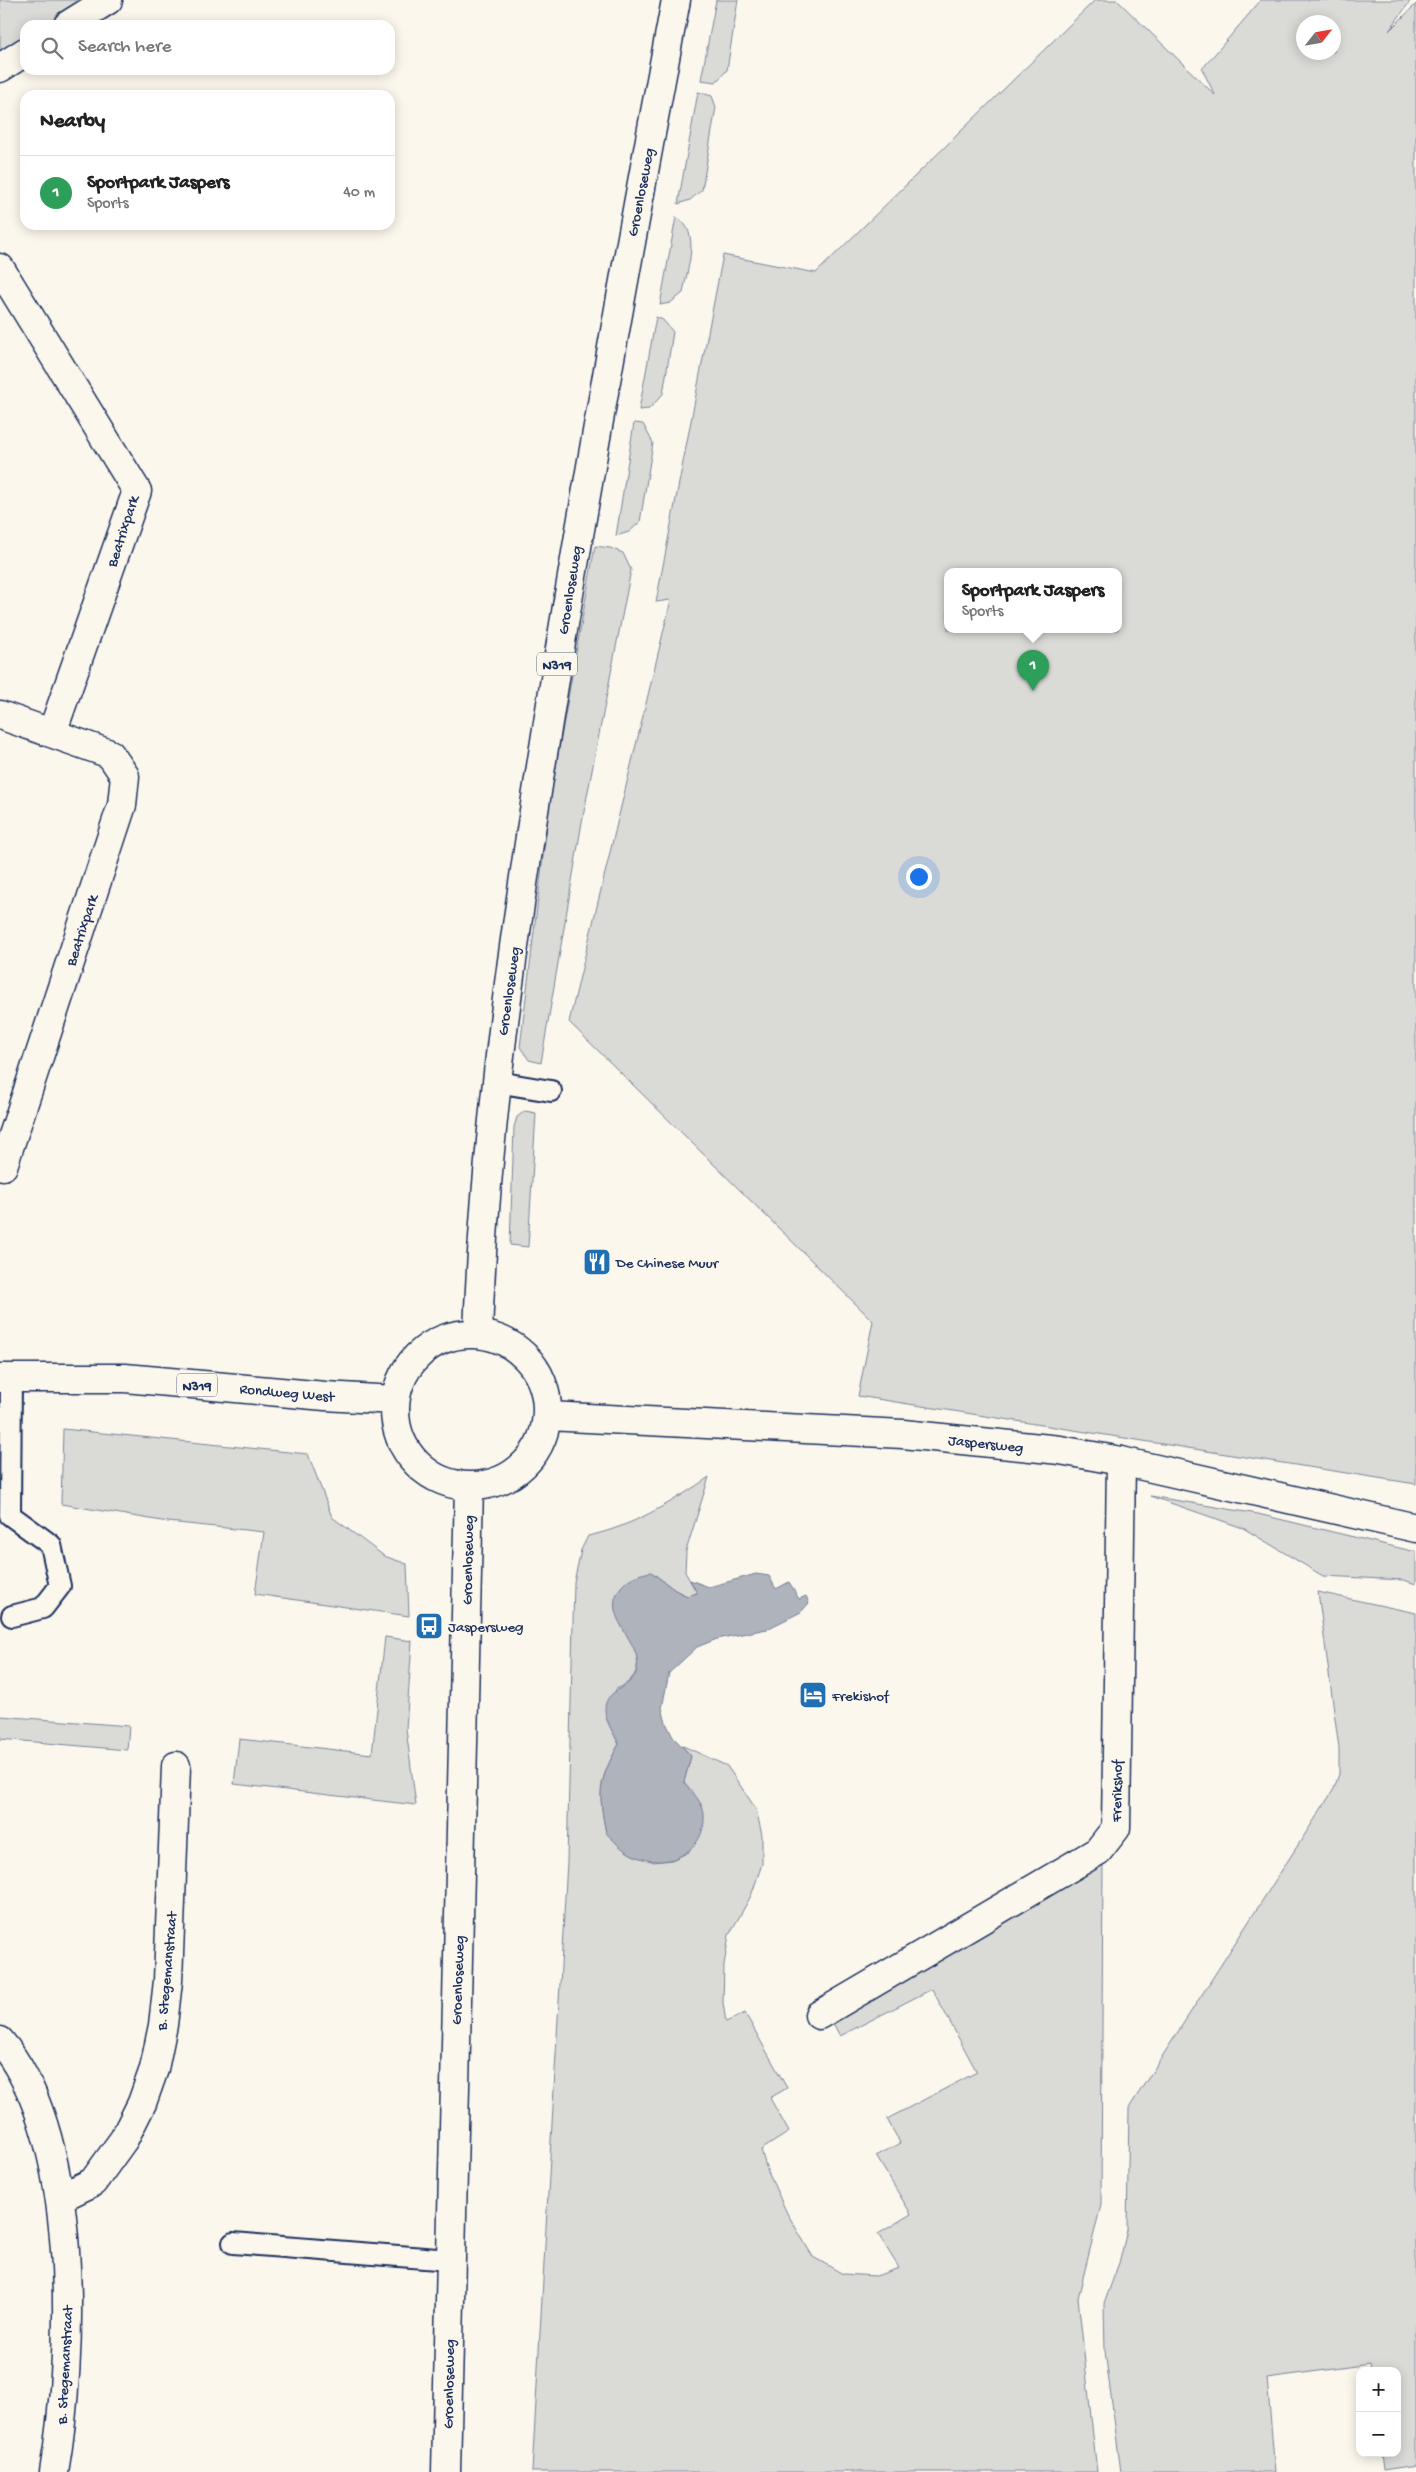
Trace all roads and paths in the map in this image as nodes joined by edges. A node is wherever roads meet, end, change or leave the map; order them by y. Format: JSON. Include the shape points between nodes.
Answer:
{"nodes":[{"id":1,"x":108,"y":0,"type":"edge"},
{"id":2,"x":676,"y":0,"type":"edge"},
{"id":3,"x":76,"y":20,"type":"edge"},
{"id":4,"x":20,"y":55,"type":"edge"},
{"id":5,"x":0,"y":68,"type":"edge"},
{"id":6,"x":0,"y":268,"type":"edge"},
{"id":7,"x":0,"y":715,"type":"edge"},
{"id":8,"x":52,"y":734,"type":"junction"},
{"id":9,"x":496,"y":1082,"type":"junction"},
{"id":10,"x":550,"y":1091,"type":"dead end"},
{"id":11,"x":3,"y":1166,"type":"dead end"},
{"id":12,"x":478,"y":1334,"type":"junction"},
{"id":13,"x":6,"y":1378,"type":"edge"},
{"id":14,"x":394,"y":1400,"type":"junction"},
{"id":15,"x":548,"y":1416,"type":"junction"},
{"id":16,"x":1121,"y":1461,"type":"junction"},
{"id":17,"x":469,"y":1487,"type":"junction"},
{"id":18,"x":5,"y":1514,"type":"edge"},
{"id":19,"x":1416,"y":1528,"type":"edge"},
{"id":20,"x":12,"y":1616,"type":"dead end"},
{"id":21,"x":176,"y":1766,"type":"dead end"},
{"id":22,"x":819,"y":2015,"type":"dead end"},
{"id":23,"x":0,"y":2041,"type":"edge"},
{"id":24,"x":60,"y":2198,"type":"junction"},
{"id":25,"x":233,"y":2243,"type":"dead end"},
{"id":26,"x":450,"y":2260,"type":"junction"},
{"id":27,"x":54,"y":2472,"type":"edge"},
{"id":28,"x":446,"y":2472,"type":"edge"}],
"edges":[{"from":1,"to":3,"type":"street"},
{"from":2,"to":9,"type":"street","name":"Groenloseweg","number":"N319","via":[[578,537],[526,864]]},
{"from":4,"to":5,"type":"street"},
{"from":6,"to":8,"type":"street","name":"Beatrixpark","via":[[137,491]]},
{"from":7,"to":8,"type":"street","name":"Beatrixpark"},
{"from":8,"to":11,"type":"street","name":"Beatrixpark","via":[[110,754],[125,776],[122,805]]},
{"from":9,"to":10,"type":"lane"},
{"from":9,"to":12,"type":"street","name":"Groenloseweg","number":"N319","via":[[480,1258]]},
{"from":12,"to":14,"type":"street","via":[[450,1336],[425,1349],[406,1370]]},
{"from":12,"to":15,"type":"street","via":[[507,1342],[530,1361],[544,1387]]},
{"from":13,"to":14,"type":"street","name":"Rondweg West","number":"N319","via":[[125,1378]]},
{"from":13,"to":18,"type":"lane"},
{"from":14,"to":17,"type":"street","via":[[397,1429],[411,1458],[437,1479]]},
{"from":15,"to":16,"type":"street","name":"Jaspersweg","via":[[903,1434],[1060,1450]]},
{"from":15,"to":17,"type":"street","via":[[540,1445],[522,1468],[498,1483]]},
{"from":16,"to":19,"type":"street","name":"Jaspersweg"},
{"from":16,"to":22,"type":"street","name":"Frerikshof","via":[[1116,1828],[1098,1851]]},
{"from":17,"to":26,"type":"street","name":"Groenloseweg"},
{"from":18,"to":20,"type":"lane","via":[[51,1545],[60,1586],[44,1608]]},
{"from":21,"to":24,"type":"street","name":"B. Stegemanstraat","via":[[168,1981],[154,2069],[124,2139],[93,2182]]},
{"from":23,"to":24,"type":"street","name":"B. Stegemanstraat","via":[[11,2054],[30,2091],[44,2129]]},
{"from":24,"to":27,"type":"street","name":"B. Stegemanstraat","via":[[68,2310],[62,2428]]},
{"from":25,"to":26,"type":"lane"},
{"from":26,"to":28,"type":"street","name":"Groenloseweg"}]}
